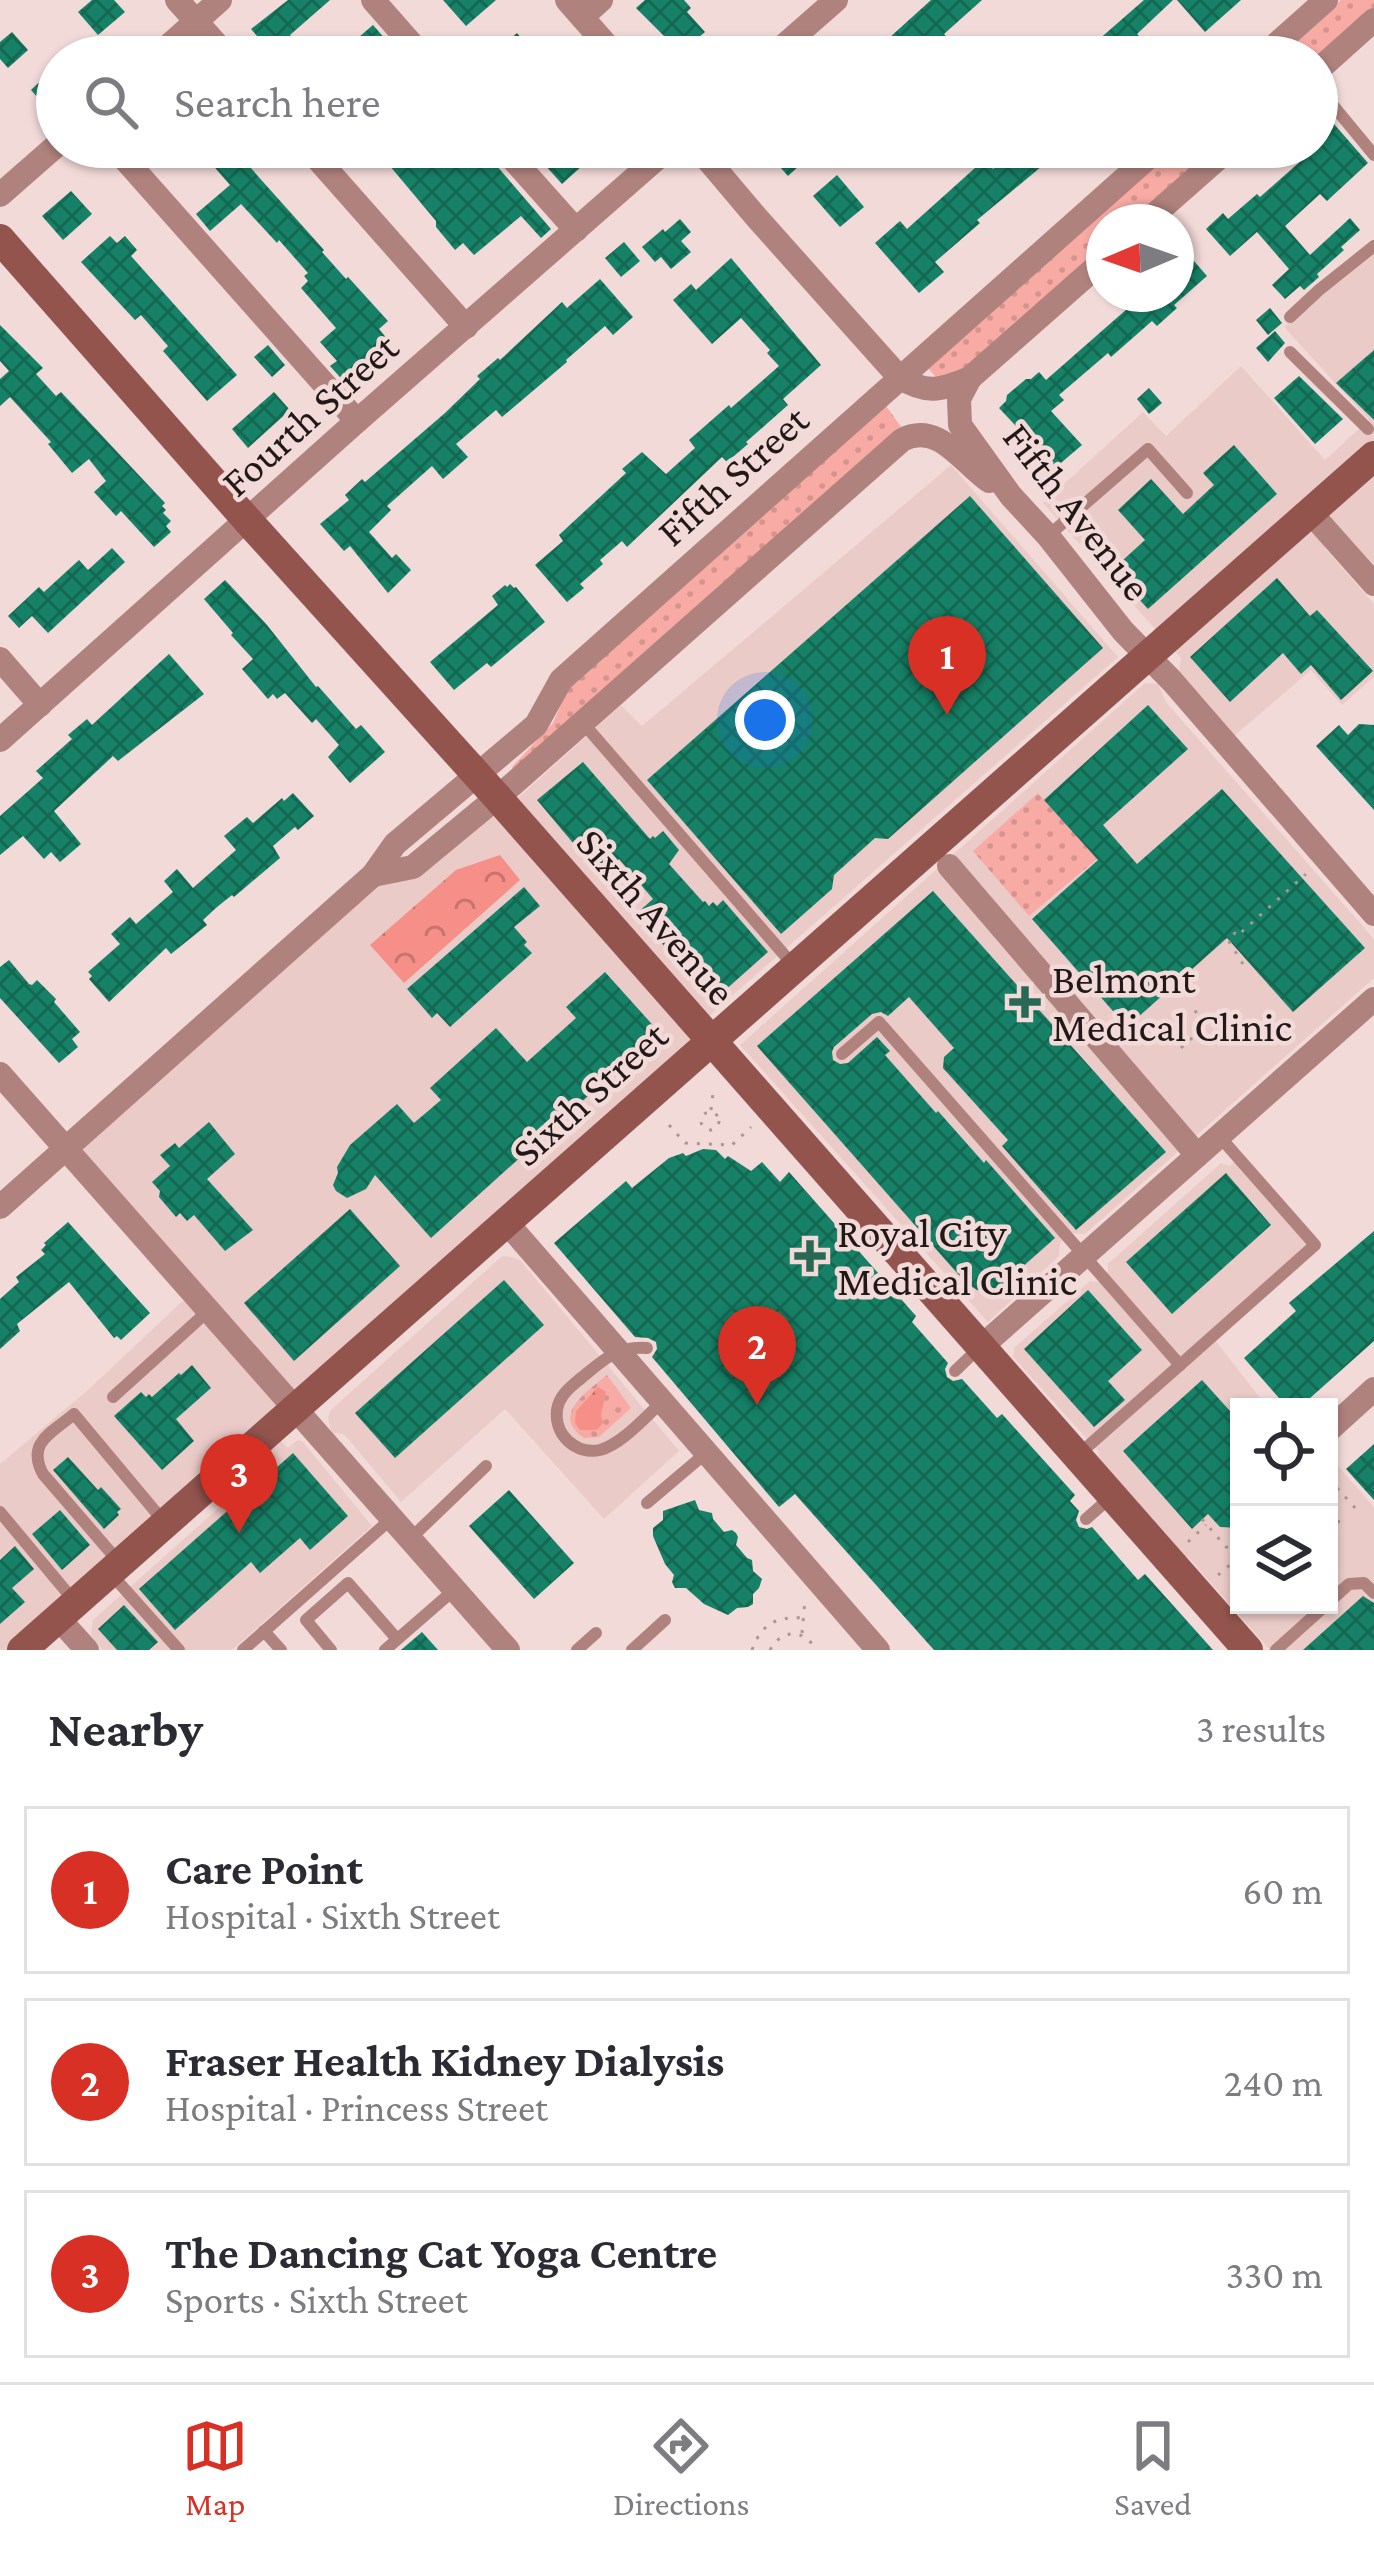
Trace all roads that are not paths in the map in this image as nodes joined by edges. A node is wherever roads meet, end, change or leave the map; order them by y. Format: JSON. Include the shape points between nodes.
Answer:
{"nodes":[{"id":1,"x":177,"y":0,"type":"edge"},
{"id":2,"x":220,"y":0,"type":"edge"},
{"id":3,"x":373,"y":0,"type":"edge"},
{"id":4,"x":836,"y":0,"type":"edge"},
{"id":5,"x":1326,"y":0,"type":"edge"},
{"id":6,"x":583,"y":6,"type":"edge"},
{"id":7,"x":1374,"y":20,"type":"edge"},
{"id":8,"x":196,"y":21,"type":"junction"},
{"id":9,"x":179,"y":36,"type":"edge"},
{"id":10,"x":209,"y":36,"type":"edge"},
{"id":11,"x":405,"y":36,"type":"edge"},
{"id":12,"x":603,"y":36,"type":"edge"},
{"id":13,"x":795,"y":36,"type":"edge"},
{"id":14,"x":1286,"y":36,"type":"edge"},
{"id":15,"x":1338,"y":52,"type":"edge"},
{"id":16,"x":1338,"y":111,"type":"edge"},
{"id":17,"x":1374,"y":155,"type":"edge"},
{"id":18,"x":36,"y":163,"type":"edge"},
{"id":19,"x":133,"y":168,"type":"edge"},
{"id":20,"x":326,"y":168,"type":"edge"},
{"id":21,"x":521,"y":168,"type":"edge"},
{"id":22,"x":646,"y":168,"type":"edge"},
{"id":23,"x":715,"y":168,"type":"edge"},
{"id":24,"x":1136,"y":168,"type":"edge"},
{"id":25,"x":1207,"y":168,"type":"edge"},
{"id":26,"x":0,"y":195,"type":"edge"},
{"id":27,"x":1167,"y":204,"type":"edge"},
{"id":28,"x":576,"y":230,"type":"junction"},
{"id":29,"x":0,"y":239,"type":"edge"},
{"id":30,"x":1374,"y":246,"type":"edge"},
{"id":31,"x":1086,"y":276,"type":"edge"},
{"id":32,"x":1290,"y":317,"type":"dead end"},
{"id":33,"x":466,"y":327,"type":"junction"},
{"id":34,"x":1290,"y":352,"type":"dead end"},
{"id":35,"x":899,"y":377,"type":"junction"},
{"id":36,"x":970,"y":378,"type":"junction"},
{"id":37,"x":357,"y":421,"type":"junction"},
{"id":38,"x":1371,"y":442,"type":"edge"},
{"id":39,"x":1187,"y":493,"type":"dead end"},
{"id":40,"x":1011,"y":496,"type":"junction"},
{"id":41,"x":1310,"y":512,"type":"junction"},
{"id":42,"x":248,"y":521,"type":"junction"},
{"id":43,"x":1048,"y":536,"type":"junction"},
{"id":44,"x":1374,"y":584,"type":"edge"},
{"id":45,"x":1147,"y":656,"type":"junction"},
{"id":46,"x":0,"y":659,"type":"edge"},
{"id":47,"x":40,"y":705,"type":"junction"},
{"id":48,"x":582,"y":722,"type":"junction"},
{"id":49,"x":0,"y":740,"type":"edge"},
{"id":50,"x":487,"y":786,"type":"junction"},
{"id":51,"x":949,"y":866,"type":"dead end"},
{"id":52,"x":1374,"y":914,"type":"edge"},
{"id":53,"x":794,"y":967,"type":"junction"},
{"id":54,"x":1374,"y":999,"type":"edge"},
{"id":55,"x":711,"y":1041,"type":"junction"},
{"id":56,"x":842,"y":1054,"type":"dead end"},
{"id":57,"x":0,"y":1074,"type":"edge"},
{"id":58,"x":1220,"y":1136,"type":"junction"},
{"id":59,"x":66,"y":1149,"type":"junction"},
{"id":60,"x":1197,"y":1155,"type":"junction"},
{"id":61,"x":0,"y":1207,"type":"edge"},
{"id":62,"x":506,"y":1223,"type":"junction"},
{"id":63,"x":1084,"y":1255,"type":"junction"},
{"id":64,"x":208,"y":1311,"type":"junction"},
{"id":65,"x":981,"y":1347,"type":"junction"},
{"id":66,"x":647,"y":1348,"type":"dead end"},
{"id":67,"x":1180,"y":1365,"type":"junction"},
{"id":68,"x":955,"y":1371,"type":"dead end"},
{"id":69,"x":1374,"y":1389,"type":"edge"},
{"id":70,"x":113,"y":1397,"type":"dead end"},
{"id":71,"x":662,"y":1402,"type":"junction"},
{"id":72,"x":295,"y":1409,"type":"junction"},
{"id":73,"x":1338,"y":1422,"type":"edge"},
{"id":74,"x":706,"y":1453,"type":"junction"},
{"id":75,"x":1077,"y":1456,"type":"junction"},
{"id":76,"x":486,"y":1466,"type":"dead end"},
{"id":77,"x":1112,"y":1496,"type":"junction"},
{"id":78,"x":647,"y":1503,"type":"dead end"},
{"id":79,"x":0,"y":1512,"type":"edge"},
{"id":80,"x":392,"y":1518,"type":"junction"},
{"id":81,"x":1086,"y":1520,"type":"dead end"},
{"id":82,"x":166,"y":1523,"type":"junction"},
{"id":83,"x":410,"y":1539,"type":"junction"},
{"id":84,"x":115,"y":1568,"type":"junction"},
{"id":85,"x":454,"y":1589,"type":"junction"},
{"id":86,"x":1374,"y":1593,"type":"edge"},
{"id":87,"x":1338,"y":1594,"type":"edge"},
{"id":88,"x":67,"y":1610,"type":"junction"},
{"id":89,"x":1317,"y":1614,"type":"edge"},
{"id":90,"x":1331,"y":1614,"type":"edge"},
{"id":91,"x":665,"y":1620,"type":"dead end"},
{"id":92,"x":1310,"y":1621,"type":"junction"},
{"id":93,"x":1335,"y":1621,"type":"dead end"},
{"id":94,"x":264,"y":1631,"type":"junction"},
{"id":95,"x":596,"y":1633,"type":"dead end"},
{"id":96,"x":1320,"y":1634,"type":"dead end"},
{"id":97,"x":1294,"y":1635,"type":"junction"},
{"id":98,"x":397,"y":1639,"type":"junction"},
{"id":99,"x":1306,"y":1647,"type":"edge"},
{"id":100,"x":1245,"y":1648,"type":"edge"},
{"id":101,"x":22,"y":1650,"type":"edge"},
{"id":102,"x":87,"y":1650,"type":"edge"},
{"id":103,"x":179,"y":1650,"type":"edge"},
{"id":104,"x":243,"y":1650,"type":"edge"},
{"id":105,"x":281,"y":1650,"type":"edge"},
{"id":106,"x":331,"y":1650,"type":"edge"},
{"id":107,"x":385,"y":1650,"type":"edge"},
{"id":108,"x":508,"y":1650,"type":"edge"},
{"id":109,"x":577,"y":1650,"type":"edge"},
{"id":110,"x":632,"y":1650,"type":"edge"},
{"id":111,"x":878,"y":1650,"type":"edge"},
{"id":112,"x":1276,"y":1650,"type":"edge"}],
"edges":[{"from":1,"to":8,"type":"street"},
{"from":2,"to":8,"type":"street"},
{"from":3,"to":11,"type":"street"},
{"from":4,"to":13,"type":"street"},
{"from":5,"to":14,"type":"street"},
{"from":6,"to":12,"type":"street"},
{"from":7,"to":15,"type":"street"},
{"from":8,"to":9,"type":"street"},
{"from":8,"to":10,"type":"street"},
{"from":16,"to":17,"type":"lane"},
{"from":18,"to":26,"type":"street"},
{"from":19,"to":37,"type":"street"},
{"from":20,"to":33,"type":"street"},
{"from":21,"to":28,"type":"street"},
{"from":22,"to":28,"type":"street","name":"Fourth Street"},
{"from":23,"to":35,"type":"street"},
{"from":24,"to":35,"type":"street","name":"Fifth Street"},
{"from":25,"to":27,"type":"street"},
{"from":28,"to":33,"type":"street","name":"Fourth Street"},
{"from":29,"to":42,"type":"street","name":"Sixth Avenue"},
{"from":30,"to":32,"type":"lane"},
{"from":31,"to":36,"type":"street"},
{"from":33,"to":37,"type":"street","name":"Fourth Street"},
{"from":34,"to":38,"type":"lane"},
{"from":35,"to":36,"type":"street","via":[[927,389]]},
{"from":35,"to":50,"type":"street","name":"Fifth Street","via":[[561,680]]},
{"from":36,"to":40,"type":"street","name":"Fifth Avenue","via":[[959,399],[960,425]]},
{"from":37,"to":42,"type":"street","name":"Fourth Street"},
{"from":38,"to":41,"type":"street","name":"Sixth Street"},
{"from":39,"to":43,"type":"lane","via":[[1148,448]]},
{"from":40,"to":43,"type":"street","name":"Fifth Avenue"},
{"from":40,"to":48,"type":"street","name":"Fifth Street","via":[[945,442],[922,433],[902,440]]},
{"from":41,"to":44,"type":"street"},
{"from":41,"to":45,"type":"street","name":"Sixth Street"},
{"from":42,"to":47,"type":"street","name":"Fourth Street"},
{"from":42,"to":50,"type":"street","name":"Sixth Avenue"},
{"from":43,"to":45,"type":"street","name":"Fifth Avenue"},
{"from":45,"to":52,"type":"street","name":"Fifth Avenue"},
{"from":45,"to":53,"type":"street","name":"Sixth Street"},
{"from":46,"to":47,"type":"street"},
{"from":47,"to":49,"type":"street","name":"Fourth Street"},
{"from":48,"to":50,"type":"street","name":"Fifth Street"},
{"from":48,"to":53,"type":"lane"},
{"from":50,"to":55,"type":"street","name":"Sixth Avenue"},
{"from":50,"to":59,"type":"street","name":"Fifth Street","via":[[395,844],[373,875]]},
{"from":51,"to":60,"type":"street"},
{"from":53,"to":55,"type":"street","name":"Sixth Street"},
{"from":54,"to":58,"type":"street"},
{"from":55,"to":62,"type":"street","name":"Sixth Street"},
{"from":55,"to":65,"type":"street","name":"Sixth Avenue"},
{"from":56,"to":63,"type":"lane","via":[[879,1022]]},
{"from":57,"to":59,"type":"street"},
{"from":58,"to":60,"type":"street"},
{"from":58,"to":67,"type":"lane","via":[[1315,1245]]},
{"from":59,"to":61,"type":"street","name":"Fifth Street"},
{"from":59,"to":64,"type":"street"},
{"from":60,"to":63,"type":"street"},
{"from":62,"to":71,"type":"street"},
{"from":62,"to":72,"type":"street","name":"Sixth Street"},
{"from":63,"to":65,"type":"street"},
{"from":63,"to":67,"type":"lane"},
{"from":64,"to":70,"type":"lane"},
{"from":64,"to":72,"type":"street"},
{"from":65,"to":68,"type":"lane"},
{"from":65,"to":75,"type":"street","name":"Sixth Avenue"},
{"from":66,"to":71,"type":"lane","bridge":true,"via":[[609,1354],[563,1394],[556,1412],[562,1435],[577,1449],[597,1451]]},
{"from":67,"to":75,"type":"lane"},
{"from":69,"to":73,"type":"street"},
{"from":71,"to":74,"type":"street"},
{"from":72,"to":80,"type":"street"},
{"from":72,"to":82,"type":"street","name":"Sixth Street"},
{"from":74,"to":78,"type":"lane"},
{"from":74,"to":111,"type":"street"},
{"from":75,"to":77,"type":"street","name":"Sixth Avenue"},
{"from":76,"to":83,"type":"lane"},
{"from":77,"to":81,"type":"lane"},
{"from":77,"to":100,"type":"street","name":"Sixth Avenue"},
{"from":79,"to":88,"type":"lane"},
{"from":80,"to":83,"type":"street"},
{"from":80,"to":94,"type":"lane"},
{"from":82,"to":84,"type":"street","name":"Sixth Street"},
{"from":82,"to":84,"type":"lane","via":[[74,1414],[39,1444],[44,1474]]},
{"from":83,"to":85,"type":"street"},
{"from":84,"to":88,"type":"street","name":"Sixth Street"},
{"from":84,"to":103,"type":"lane"},
{"from":85,"to":98,"type":"lane"},
{"from":85,"to":108,"type":"street"},
{"from":86,"to":87,"type":"lane","via":[[1364,1583]]},
{"from":88,"to":101,"type":"street","name":"Sixth Street"},
{"from":88,"to":102,"type":"street"},
{"from":89,"to":92,"type":"lane"},
{"from":90,"to":93,"type":"lane"},
{"from":91,"to":110,"type":"lane"},
{"from":92,"to":96,"type":"lane"},
{"from":92,"to":97,"type":"lane"},
{"from":94,"to":104,"type":"lane"},
{"from":94,"to":105,"type":"lane"},
{"from":95,"to":109,"type":"lane"},
{"from":97,"to":99,"type":"lane"},
{"from":97,"to":112,"type":"lane"},
{"from":98,"to":106,"type":"lane","via":[[348,1583],[306,1620]]},
{"from":98,"to":107,"type":"lane"}]}
